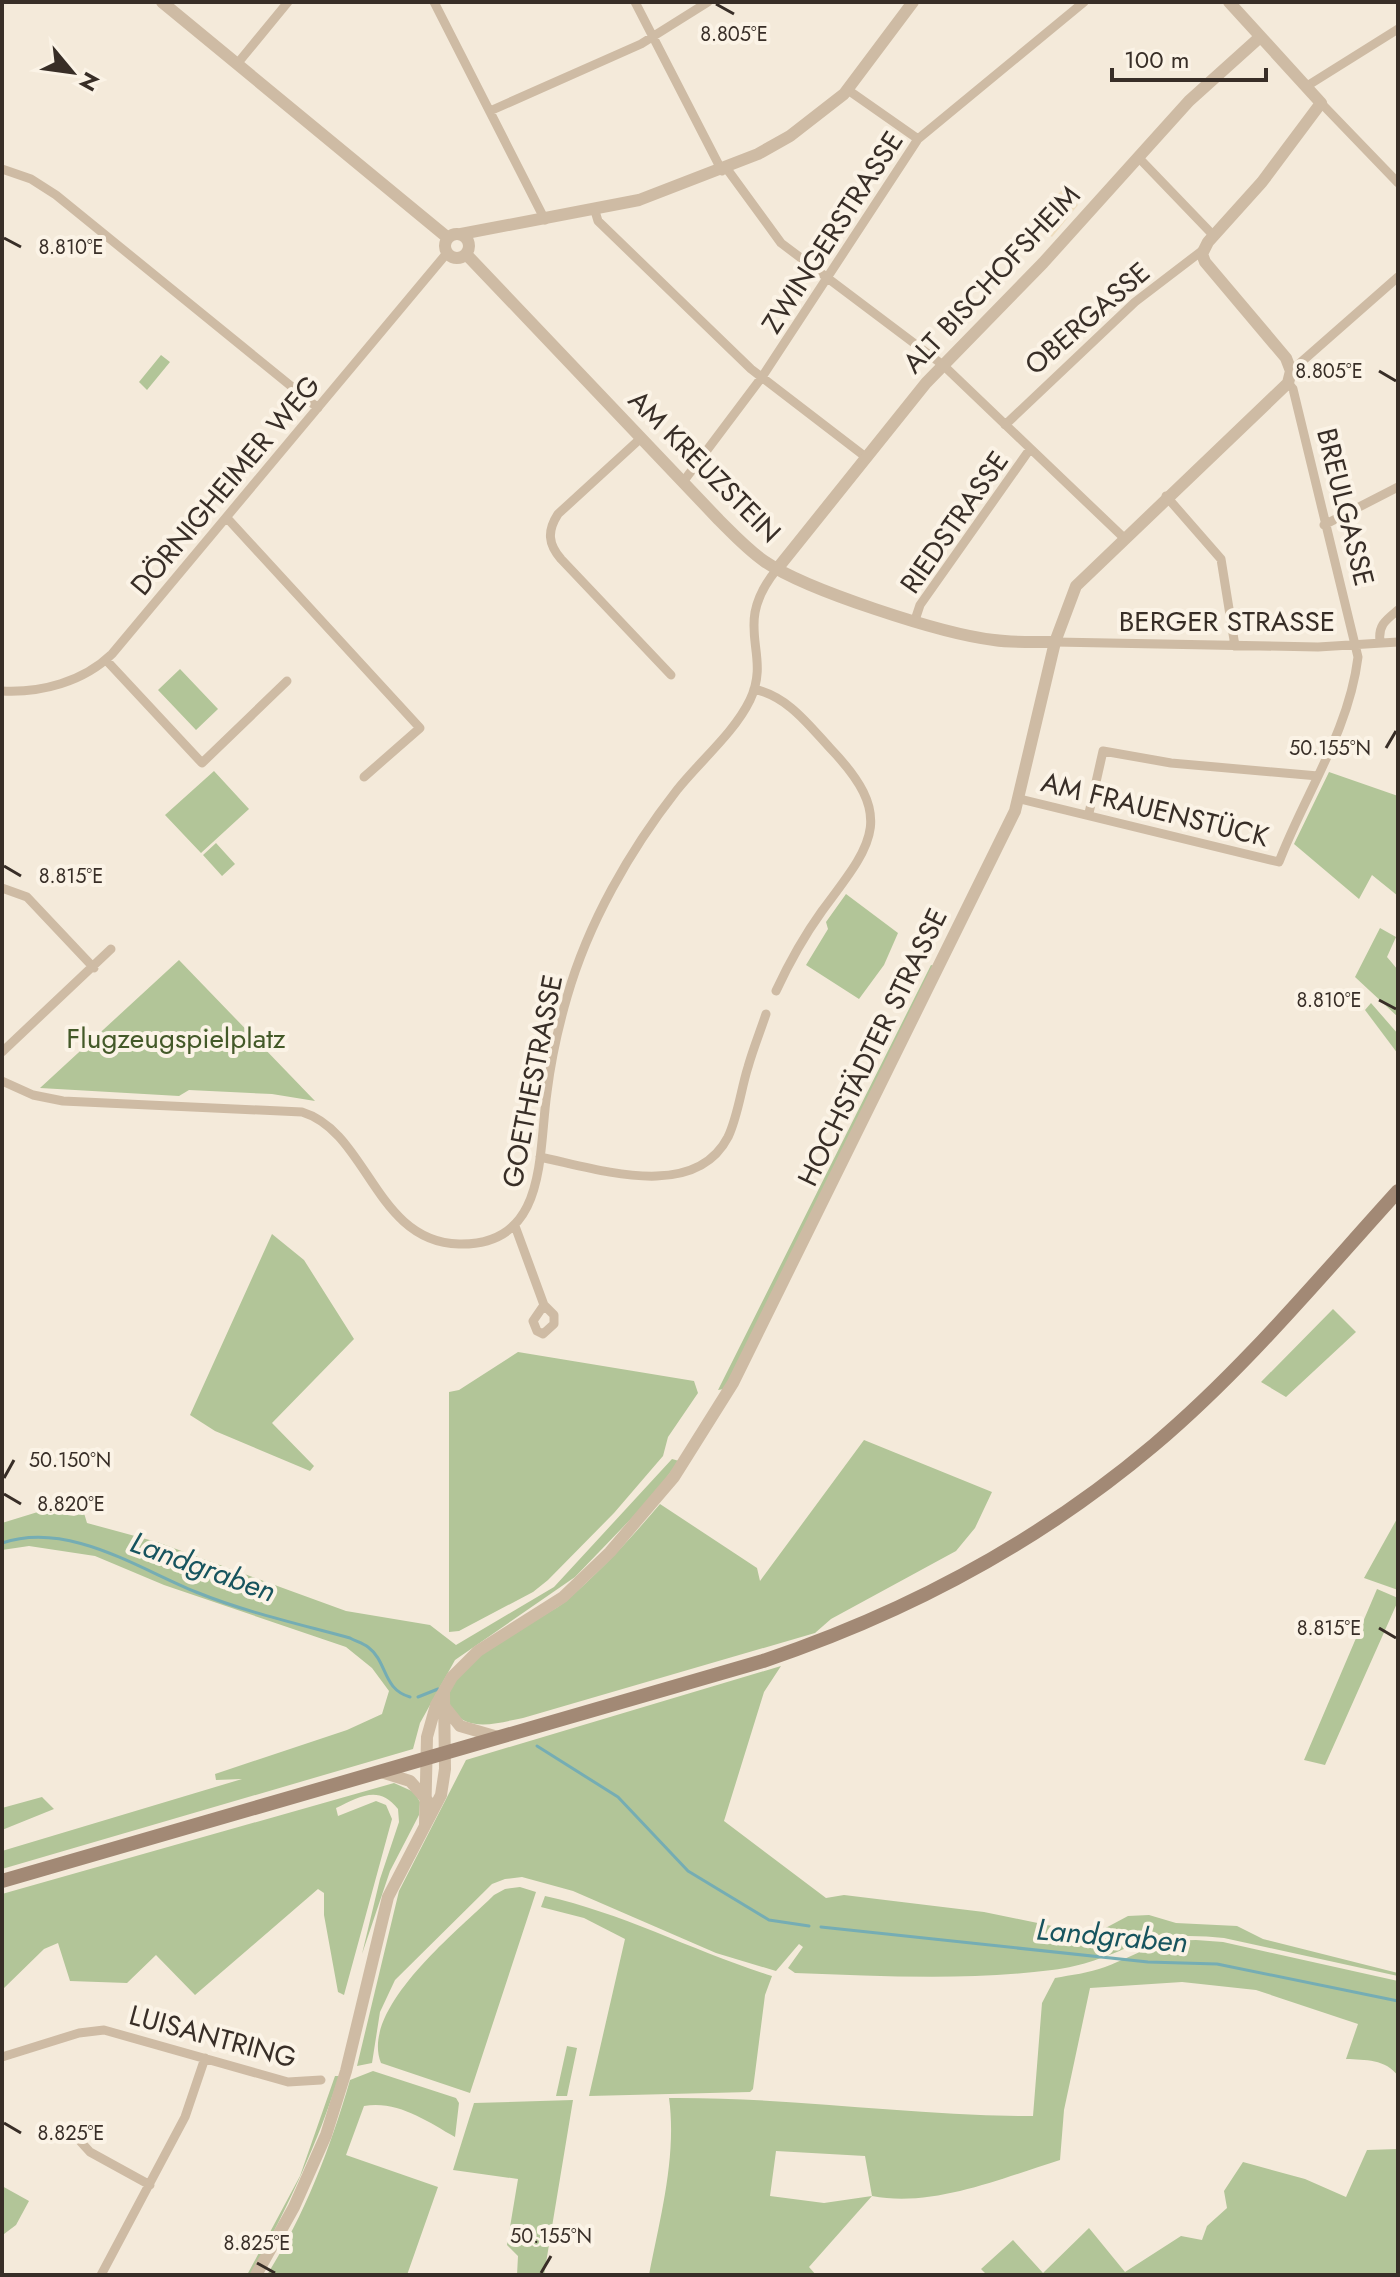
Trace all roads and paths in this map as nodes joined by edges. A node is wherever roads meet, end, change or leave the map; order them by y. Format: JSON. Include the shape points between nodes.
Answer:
{"nodes":[{"id":1,"x":162,"y":2,"type":"edge"},
{"id":2,"x":288,"y":2,"type":"edge"},
{"id":3,"x":434,"y":2,"type":"edge"},
{"id":4,"x":635,"y":2,"type":"edge"},
{"id":5,"x":708,"y":2,"type":"edge"},
{"id":6,"x":913,"y":2,"type":"edge"},
{"id":7,"x":1084,"y":2,"type":"edge"},
{"id":8,"x":1229,"y":2,"type":"edge"},
{"id":9,"x":1398,"y":29,"type":"edge"},
{"id":10,"x":653,"y":36,"type":"junction"},
{"id":11,"x":1259,"y":38,"type":"junction"},
{"id":12,"x":237,"y":64,"type":"junction"},
{"id":13,"x":1307,"y":86,"type":"junction"},
{"id":14,"x":848,"y":90,"type":"junction"},
{"id":15,"x":1321,"y":103,"type":"junction"},
{"id":16,"x":490,"y":111,"type":"junction"},
{"id":17,"x":918,"y":139,"type":"junction"},
{"id":18,"x":1138,"y":157,"type":"junction"},
{"id":19,"x":2,"y":169,"type":"edge"},
{"id":20,"x":724,"y":170,"type":"junction"},
{"id":21,"x":1398,"y":183,"type":"edge"},
{"id":22,"x":595,"y":211,"type":"junction"},
{"id":23,"x":545,"y":220,"type":"junction"},
{"id":24,"x":500,"y":228,"type":"junction"},
{"id":25,"x":1213,"y":235,"type":"junction"},
{"id":26,"x":455,"y":236,"type":"junction"},
{"id":27,"x":468,"y":250,"type":"junction"},
{"id":28,"x":447,"y":253,"type":"junction"},
{"id":29,"x":1204,"y":256,"type":"junction"},
{"id":30,"x":1398,"y":277,"type":"edge"},
{"id":31,"x":827,"y":279,"type":"junction"},
{"id":32,"x":943,"y":365,"type":"junction"},
{"id":33,"x":762,"y":377,"type":"junction"},
{"id":34,"x":1287,"y":381,"type":"junction"},
{"id":35,"x":318,"y":408,"type":"junction"},
{"id":36,"x":1005,"y":425,"type":"junction"},
{"id":37,"x":641,"y":438,"type":"junction"},
{"id":38,"x":1030,"y":449,"type":"junction"},
{"id":39,"x":867,"y":458,"type":"junction"},
{"id":40,"x":683,"y":482,"type":"junction"},
{"id":41,"x":1398,"y":487,"type":"edge"},
{"id":42,"x":1166,"y":496,"type":"junction"},
{"id":43,"x":227,"y":518,"type":"junction"},
{"id":44,"x":1324,"y":525,"type":"junction"},
{"id":45,"x":1123,"y":537,"type":"junction"},
{"id":46,"x":777,"y":569,"type":"junction"},
{"id":47,"x":1398,"y":610,"type":"edge"},
{"id":48,"x":915,"y":620,"type":"junction"},
{"id":49,"x":1380,"y":641,"type":"junction"},
{"id":50,"x":1055,"y":642,"type":"junction"},
{"id":51,"x":1398,"y":642,"type":"edge"},
{"id":52,"x":1356,"y":643,"type":"junction"},
{"id":53,"x":1235,"y":646,"type":"junction"},
{"id":54,"x":106,"y":660,"type":"junction"},
{"id":55,"x":671,"y":675,"type":"dead end"},
{"id":56,"x":287,"y":681,"type":"dead end"},
{"id":57,"x":754,"y":689,"type":"junction"},
{"id":58,"x":2,"y":691,"type":"edge"},
{"id":59,"x":1318,"y":776,"type":"junction"},
{"id":60,"x":364,"y":777,"type":"dead end"},
{"id":61,"x":1020,"y":799,"type":"junction"},
{"id":62,"x":1089,"y":813,"type":"junction"},
{"id":63,"x":2,"y":888,"type":"edge"},
{"id":64,"x":111,"y":949,"type":"dead end"},
{"id":65,"x":94,"y":968,"type":"junction"},
{"id":66,"x":776,"y":991,"type":"dead end"},
{"id":67,"x":766,"y":1014,"type":"dead end"},
{"id":68,"x":2,"y":1052,"type":"edge"},
{"id":69,"x":2,"y":1081,"type":"edge"},
{"id":70,"x":540,"y":1157,"type":"junction"},
{"id":71,"x":1398,"y":1191,"type":"edge"},
{"id":72,"x":515,"y":1226,"type":"junction"},
{"id":73,"x":544,"y":1305,"type":"dead end"},
{"id":74,"x":444,"y":1700,"type":"junction"},
{"id":75,"x":500,"y":1737,"type":"junction"},
{"id":76,"x":445,"y":1753,"type":"junction"},
{"id":77,"x":425,"y":1759,"type":"junction"},
{"id":78,"x":381,"y":1772,"type":"junction"},
{"id":79,"x":428,"y":1801,"type":"junction"},
{"id":80,"x":425,"y":1825,"type":"junction"},
{"id":81,"x":2,"y":1881,"type":"edge"},
{"id":82,"x":2,"y":2057,"type":"edge"},
{"id":83,"x":205,"y":2058,"type":"junction"},
{"id":84,"x":321,"y":2080,"type":"dead end"},
{"id":85,"x":80,"y":2141,"type":"dead end"},
{"id":86,"x":150,"y":2185,"type":"junction"},
{"id":87,"x":101,"y":2275,"type":"edge"},
{"id":88,"x":256,"y":2275,"type":"edge"}],
"edges":[{"from":1,"to":12,"type":"street"},
{"from":2,"to":12,"type":"street"},
{"from":3,"to":16,"type":"street"},
{"from":4,"to":10,"type":"street"},
{"from":5,"to":10,"type":"street"},
{"from":6,"to":14,"type":"street"},
{"from":7,"to":17,"type":"street","name":"ZWINGERSTRASSE"},
{"from":8,"to":11,"type":"street"},
{"from":9,"to":13,"type":"street"},
{"from":10,"to":16,"type":"street"},
{"from":10,"to":20,"type":"street"},
{"from":11,"to":13,"type":"street"},
{"from":11,"to":18,"type":"street","name":"ALT BISCHOFSHEIM","via":[[1189,101]]},
{"from":12,"to":26,"type":"street"},
{"from":13,"to":15,"type":"street"},
{"from":14,"to":17,"type":"street"},
{"from":14,"to":20,"type":"street","via":[[778,144]]},
{"from":15,"to":21,"type":"street"},
{"from":15,"to":25,"type":"street","name":"OBERGASSE","via":[[1262,182]]},
{"from":16,"to":23,"type":"street"},
{"from":17,"to":31,"type":"street","name":"ZWINGERSTRASSE"},
{"from":18,"to":25,"type":"street"},
{"from":18,"to":32,"type":"street","name":"ALT BISCHOFSHEIM"},
{"from":19,"to":35,"type":"street","via":[[56,195]]},
{"from":20,"to":22,"type":"street"},
{"from":20,"to":31,"type":"street","via":[[774,237]]},
{"from":22,"to":23,"type":"street"},
{"from":22,"to":33,"type":"street","via":[[598,221]]},
{"from":23,"to":24,"type":"street"},
{"from":24,"to":26,"type":"street"},
{"from":24,"to":27,"type":"street"},
{"from":25,"to":29,"type":"street","name":"OBERGASSE"},
{"from":26,"to":27,"type":"street","name":"AM KREUZSTEIN"},
{"from":26,"to":28,"type":"street"},
{"from":27,"to":28,"type":"street","via":[[455,258]]},
{"from":27,"to":37,"type":"street","name":"AM KREUZSTEIN"},
{"from":28,"to":35,"type":"street","name":"DÖRNIGHEIMER WEG"},
{"from":29,"to":34,"type":"street","name":"BREULGASSE","via":[[1286,358]]},
{"from":29,"to":36,"type":"street","name":"OBERGASSE","via":[[1135,302]]},
{"from":30,"to":34,"type":"street"},
{"from":31,"to":32,"type":"street"},
{"from":31,"to":33,"type":"street","name":"ZWINGERSTRASSE"},
{"from":32,"to":36,"type":"street"},
{"from":32,"to":39,"type":"street","name":"ALT BISCHOFSHEIM"},
{"from":33,"to":39,"type":"street"},
{"from":33,"to":40,"type":"street","name":"ZWINGERSTRASSE"},
{"from":34,"to":42,"type":"street","name":"HOCHSTÄDTER STRASSE"},
{"from":34,"to":44,"type":"street","name":"BREULGASSE"},
{"from":35,"to":43,"type":"street","name":"DÖRNIGHEIMER WEG"},
{"from":36,"to":38,"type":"street"},
{"from":37,"to":40,"type":"street","name":"AM KREUZSTEIN"},
{"from":37,"to":55,"type":"street","via":[[558,514],[550,540],[561,559]]},
{"from":38,"to":45,"type":"street"},
{"from":38,"to":48,"type":"street","name":"RIEDSTRASSE","via":[[920,605]]},
{"from":39,"to":46,"type":"street","name":"ALT BISCHOFSHEIM"},
{"from":40,"to":46,"type":"street","name":"AM KREUZSTEIN"},
{"from":41,"to":44,"type":"street"},
{"from":42,"to":45,"type":"street","name":"HOCHSTÄDTER STRASSE"},
{"from":42,"to":53,"type":"street","via":[[1221,559]]},
{"from":43,"to":54,"type":"street","name":"DÖRNIGHEIMER WEG"},
{"from":43,"to":60,"type":"street","via":[[420,728]]},
{"from":44,"to":52,"type":"street","name":"BREULGASSE"},
{"from":45,"to":50,"type":"street","name":"HOCHSTÄDTER STRASSE","via":[[1081,579]]},
{"from":46,"to":48,"type":"street","name":"AM KREUZSTEIN"},
{"from":46,"to":57,"type":"street","via":[[753,610]]},
{"from":47,"to":49,"type":"street","via":[[1383,623]]},
{"from":48,"to":50,"type":"street","name":"AM KREUZSTEIN","via":[[996,641]]},
{"from":49,"to":51,"type":"street","name":"BERGER STRASSE"},
{"from":49,"to":52,"type":"street","name":"BERGER STRASSE"},
{"from":50,"to":53,"type":"street","name":"BERGER STRASSE"},
{"from":50,"to":61,"type":"street","name":"HOCHSTÄDTER STRASSE"},
{"from":52,"to":53,"type":"street","name":"BERGER STRASSE"},
{"from":52,"to":59,"type":"street","via":[[1351,692]]},
{"from":54,"to":56,"type":"street","via":[[202,763]]},
{"from":54,"to":58,"type":"street","name":"DÖRNIGHEIMER WEG","via":[[53,686]]},
{"from":57,"to":66,"type":"street","via":[[786,702],[836,754],[856,776],[871,812],[862,857],[810,929]]},
{"from":57,"to":70,"type":"street","name":"GOETHESTRASSE","via":[[741,713],[646,832],[591,933],[556,1040]]},
{"from":59,"to":62,"type":"street","via":[[1171,763],[1103,751]]},
{"from":59,"to":62,"type":"street","name":"AM FRAUENSTÜCK","via":[[1279,862]]},
{"from":61,"to":62,"type":"street","name":"AM FRAUENSTÜCK"},
{"from":61,"to":74,"type":"street","name":"HOCHSTÄDTER STRASSE","via":[[707,1428],[654,1503],[610,1552],[556,1602],[467,1659]]},
{"from":63,"to":65,"type":"street","via":[[27,897]]},
{"from":64,"to":65,"type":"street"},
{"from":65,"to":68,"type":"street"},
{"from":67,"to":70,"type":"street","via":[[730,1132],[710,1160],[674,1174],[648,1175]]},
{"from":69,"to":72,"type":"street","name":"GOETHESTRASSE","via":[[63,1101],[302,1112],[332,1130],[378,1193],[422,1233],[461,1244],[489,1239]]},
{"from":70,"to":72,"type":"street","name":"GOETHESTRASSE","via":[[531,1201]]},
{"from":71,"to":75,"type":"main road","via":[[1209,1394],[1125,1469],[1034,1535],[928,1593],[810,1645]]},
{"from":72,"to":73,"type":"street"},
{"from":74,"to":75,"type":"street","via":[[460,1726]]},
{"from":74,"to":76,"type":"street"},
{"from":74,"to":77,"type":"street","name":"HOCHSTÄDTER STRASSE","via":[[430,1719]]},
{"from":75,"to":76,"type":"main road"},
{"from":76,"to":77,"type":"main road"},
{"from":76,"to":80,"type":"street","via":[[441,1795]]},
{"from":77,"to":78,"type":"main road"},
{"from":77,"to":79,"type":"street","name":"HOCHSTÄDTER STRASSE"},
{"from":78,"to":79,"type":"street","via":[[410,1781]]},
{"from":78,"to":81,"type":"main road"},
{"from":79,"to":80,"type":"street","name":"HOCHSTÄDTER STRASSE"},
{"from":80,"to":88,"type":"street","via":[[388,1897],[326,2135]]},
{"from":82,"to":83,"type":"street","name":"LUISANTRING","via":[[100,2030]]},
{"from":83,"to":84,"type":"street","name":"LUISANTRING","via":[[288,2082]]},
{"from":83,"to":86,"type":"street","via":[[185,2117]]},
{"from":85,"to":86,"type":"street"},
{"from":86,"to":87,"type":"street"}]}
